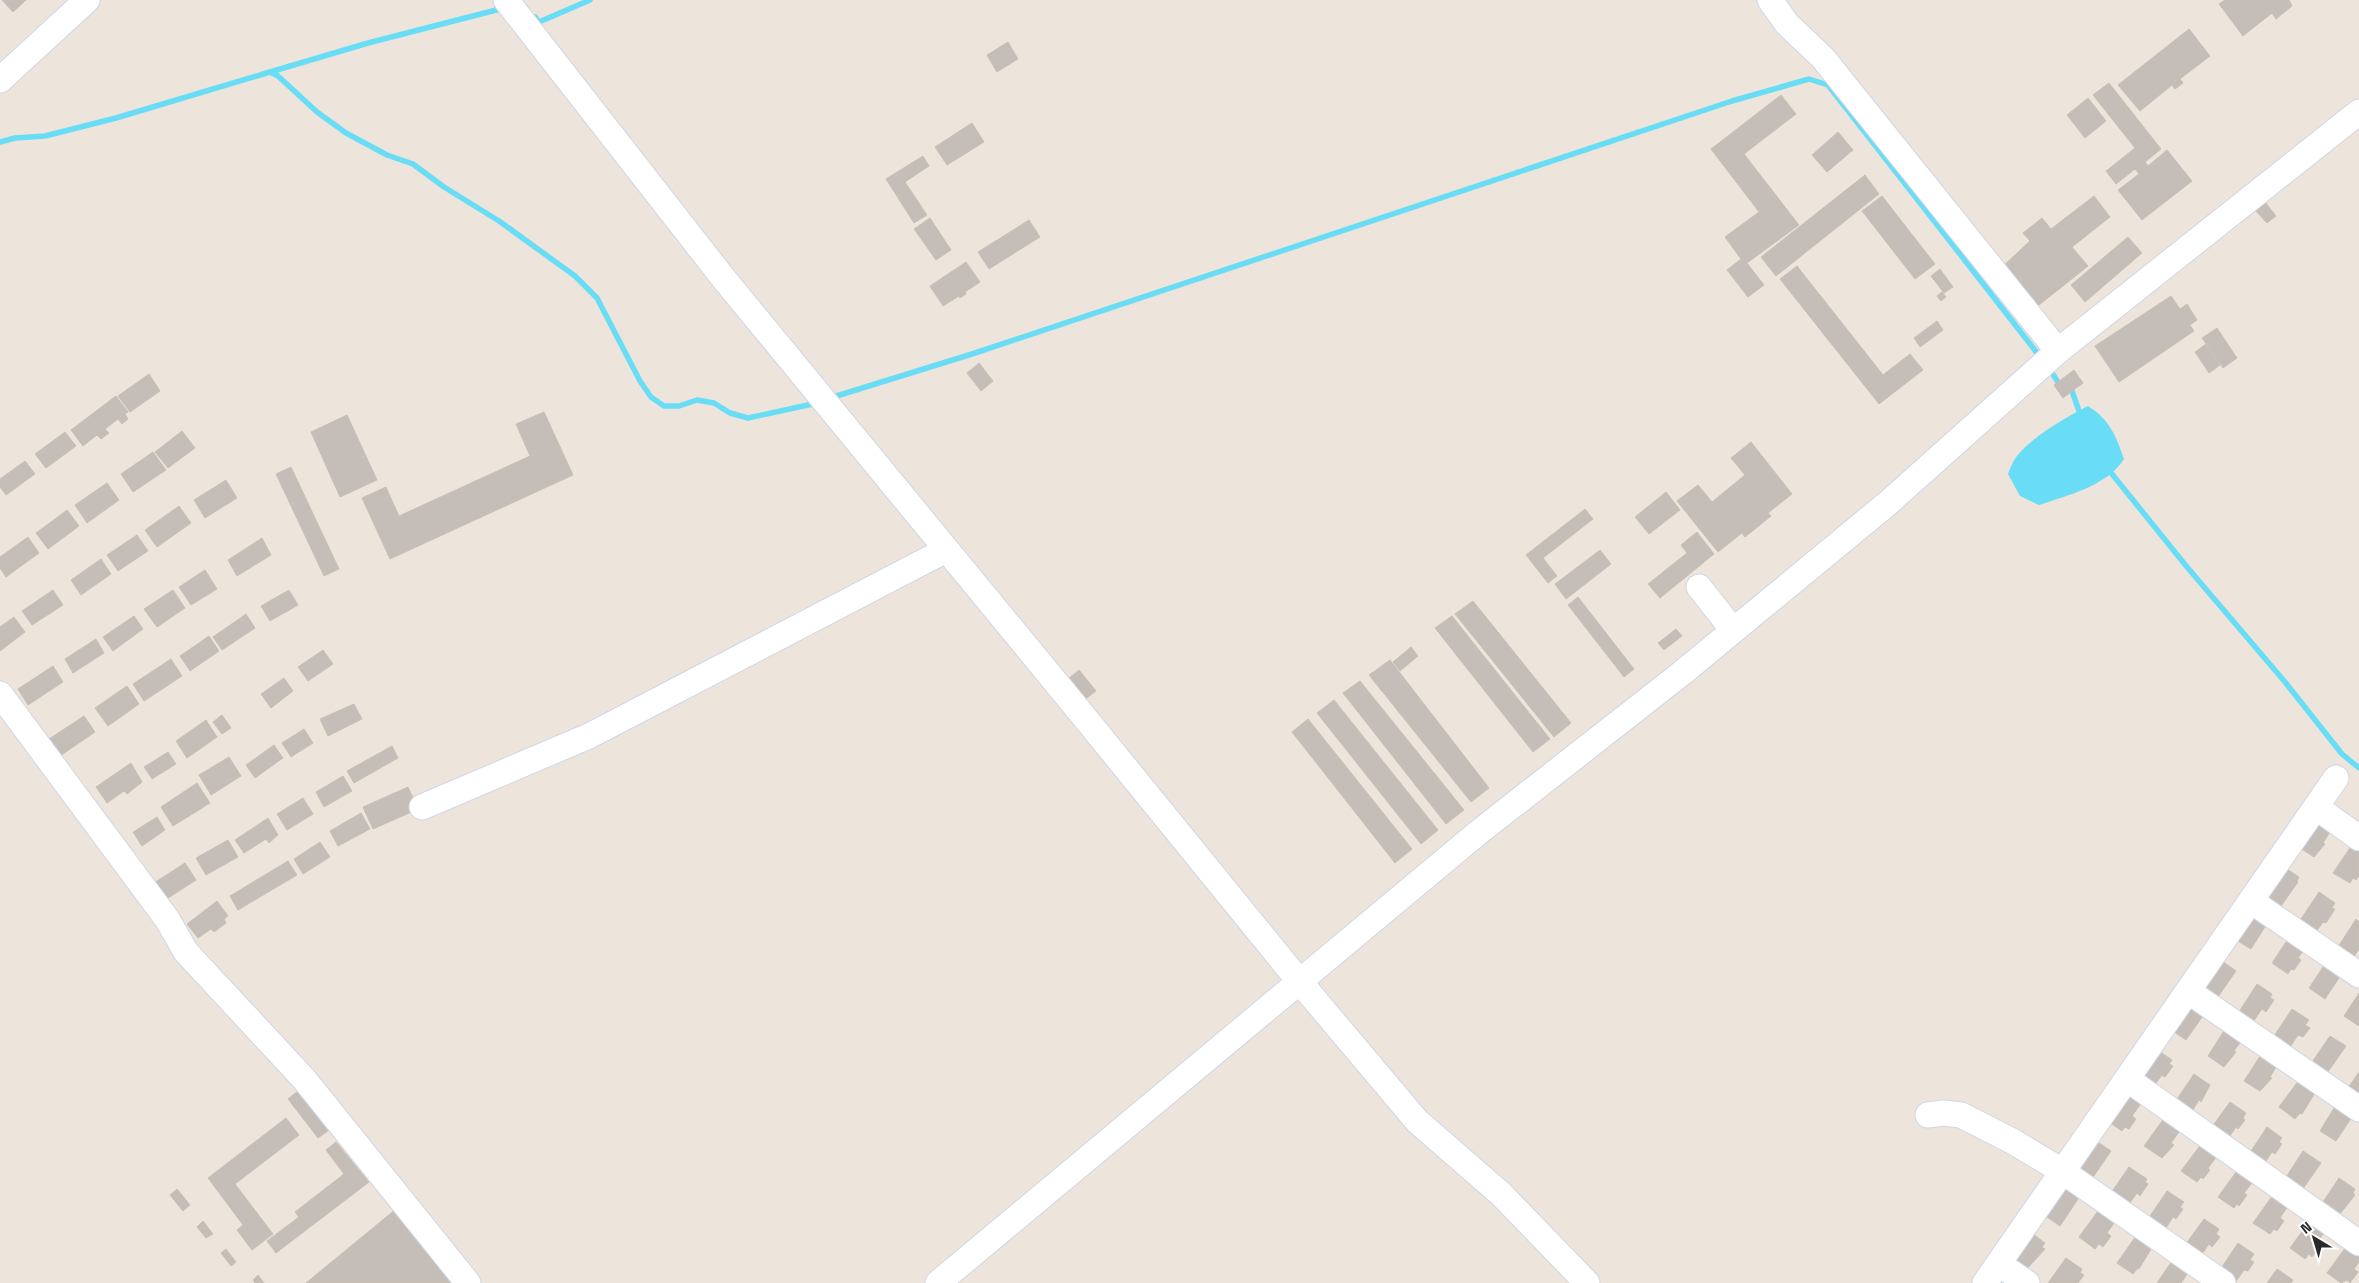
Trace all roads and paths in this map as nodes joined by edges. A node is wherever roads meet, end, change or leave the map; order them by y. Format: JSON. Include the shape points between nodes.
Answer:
{"nodes":[{"id":1,"x":506,"y":0,"type":"edge"},
{"id":2,"x":1770,"y":0,"type":"edge"},
{"id":3,"x":75,"y":4,"type":"edge"},
{"id":4,"x":0,"y":80,"type":"edge"},
{"id":5,"x":2359,"y":112,"type":"edge"},
{"id":6,"x":2058,"y":351,"type":"junction"},
{"id":7,"x":946,"y":550,"type":"junction"},
{"id":8,"x":1699,"y":587,"type":"dead end"},
{"id":9,"x":1733,"y":630,"type":"junction"},
{"id":10,"x":0,"y":694,"type":"edge"},
{"id":11,"x":2336,"y":778,"type":"dead end"},
{"id":12,"x":422,"y":807,"type":"dead end"},
{"id":13,"x":2316,"y":807,"type":"junction"},
{"id":14,"x":2359,"y":838,"type":"edge"},
{"id":15,"x":2251,"y":901,"type":"junction"},
{"id":16,"x":2359,"y":975,"type":"edge"},
{"id":17,"x":1299,"y":981,"type":"junction"},
{"id":18,"x":2188,"y":991,"type":"junction"},
{"id":19,"x":2127,"y":1078,"type":"junction"},
{"id":20,"x":2359,"y":1109,"type":"edge"},
{"id":21,"x":1928,"y":1115,"type":"dead end"},
{"id":22,"x":2062,"y":1171,"type":"junction"},
{"id":23,"x":2359,"y":1243,"type":"edge"},
{"id":24,"x":1992,"y":1273,"type":"edge"},
{"id":25,"x":468,"y":1283,"type":"edge"},
{"id":26,"x":938,"y":1283,"type":"edge"},
{"id":27,"x":1587,"y":1283,"type":"edge"},
{"id":28,"x":2026,"y":1283,"type":"edge"},
{"id":29,"x":2223,"y":1283,"type":"edge"}],
"edges":[{"from":1,"to":7,"type":"street","via":[[724,279]]},
{"from":2,"to":6,"type":"street","via":[[1787,24],[1823,58]]},
{"from":3,"to":4,"type":"street"},
{"from":5,"to":6,"type":"street"},
{"from":6,"to":9,"type":"street","via":[[1888,503]]},
{"from":7,"to":12,"type":"street","via":[[589,736]]},
{"from":7,"to":17,"type":"street"},
{"from":8,"to":9,"type":"street"},
{"from":9,"to":17,"type":"street","via":[[1479,832]]},
{"from":10,"to":25,"type":"street","via":[[167,919],[186,952],[308,1084]]},
{"from":11,"to":13,"type":"street"},
{"from":13,"to":14,"type":"street"},
{"from":13,"to":15,"type":"street"},
{"from":15,"to":16,"type":"street"},
{"from":15,"to":18,"type":"street"},
{"from":17,"to":26,"type":"street"},
{"from":17,"to":27,"type":"street","via":[[1417,1121],[1502,1194]]},
{"from":18,"to":19,"type":"street"},
{"from":18,"to":20,"type":"street"},
{"from":19,"to":22,"type":"street"},
{"from":19,"to":23,"type":"street"},
{"from":21,"to":22,"type":"street","via":[[1942,1113],[1968,1118]]},
{"from":22,"to":24,"type":"street"},
{"from":22,"to":29,"type":"street"},
{"from":24,"to":28,"type":"street"}]}
